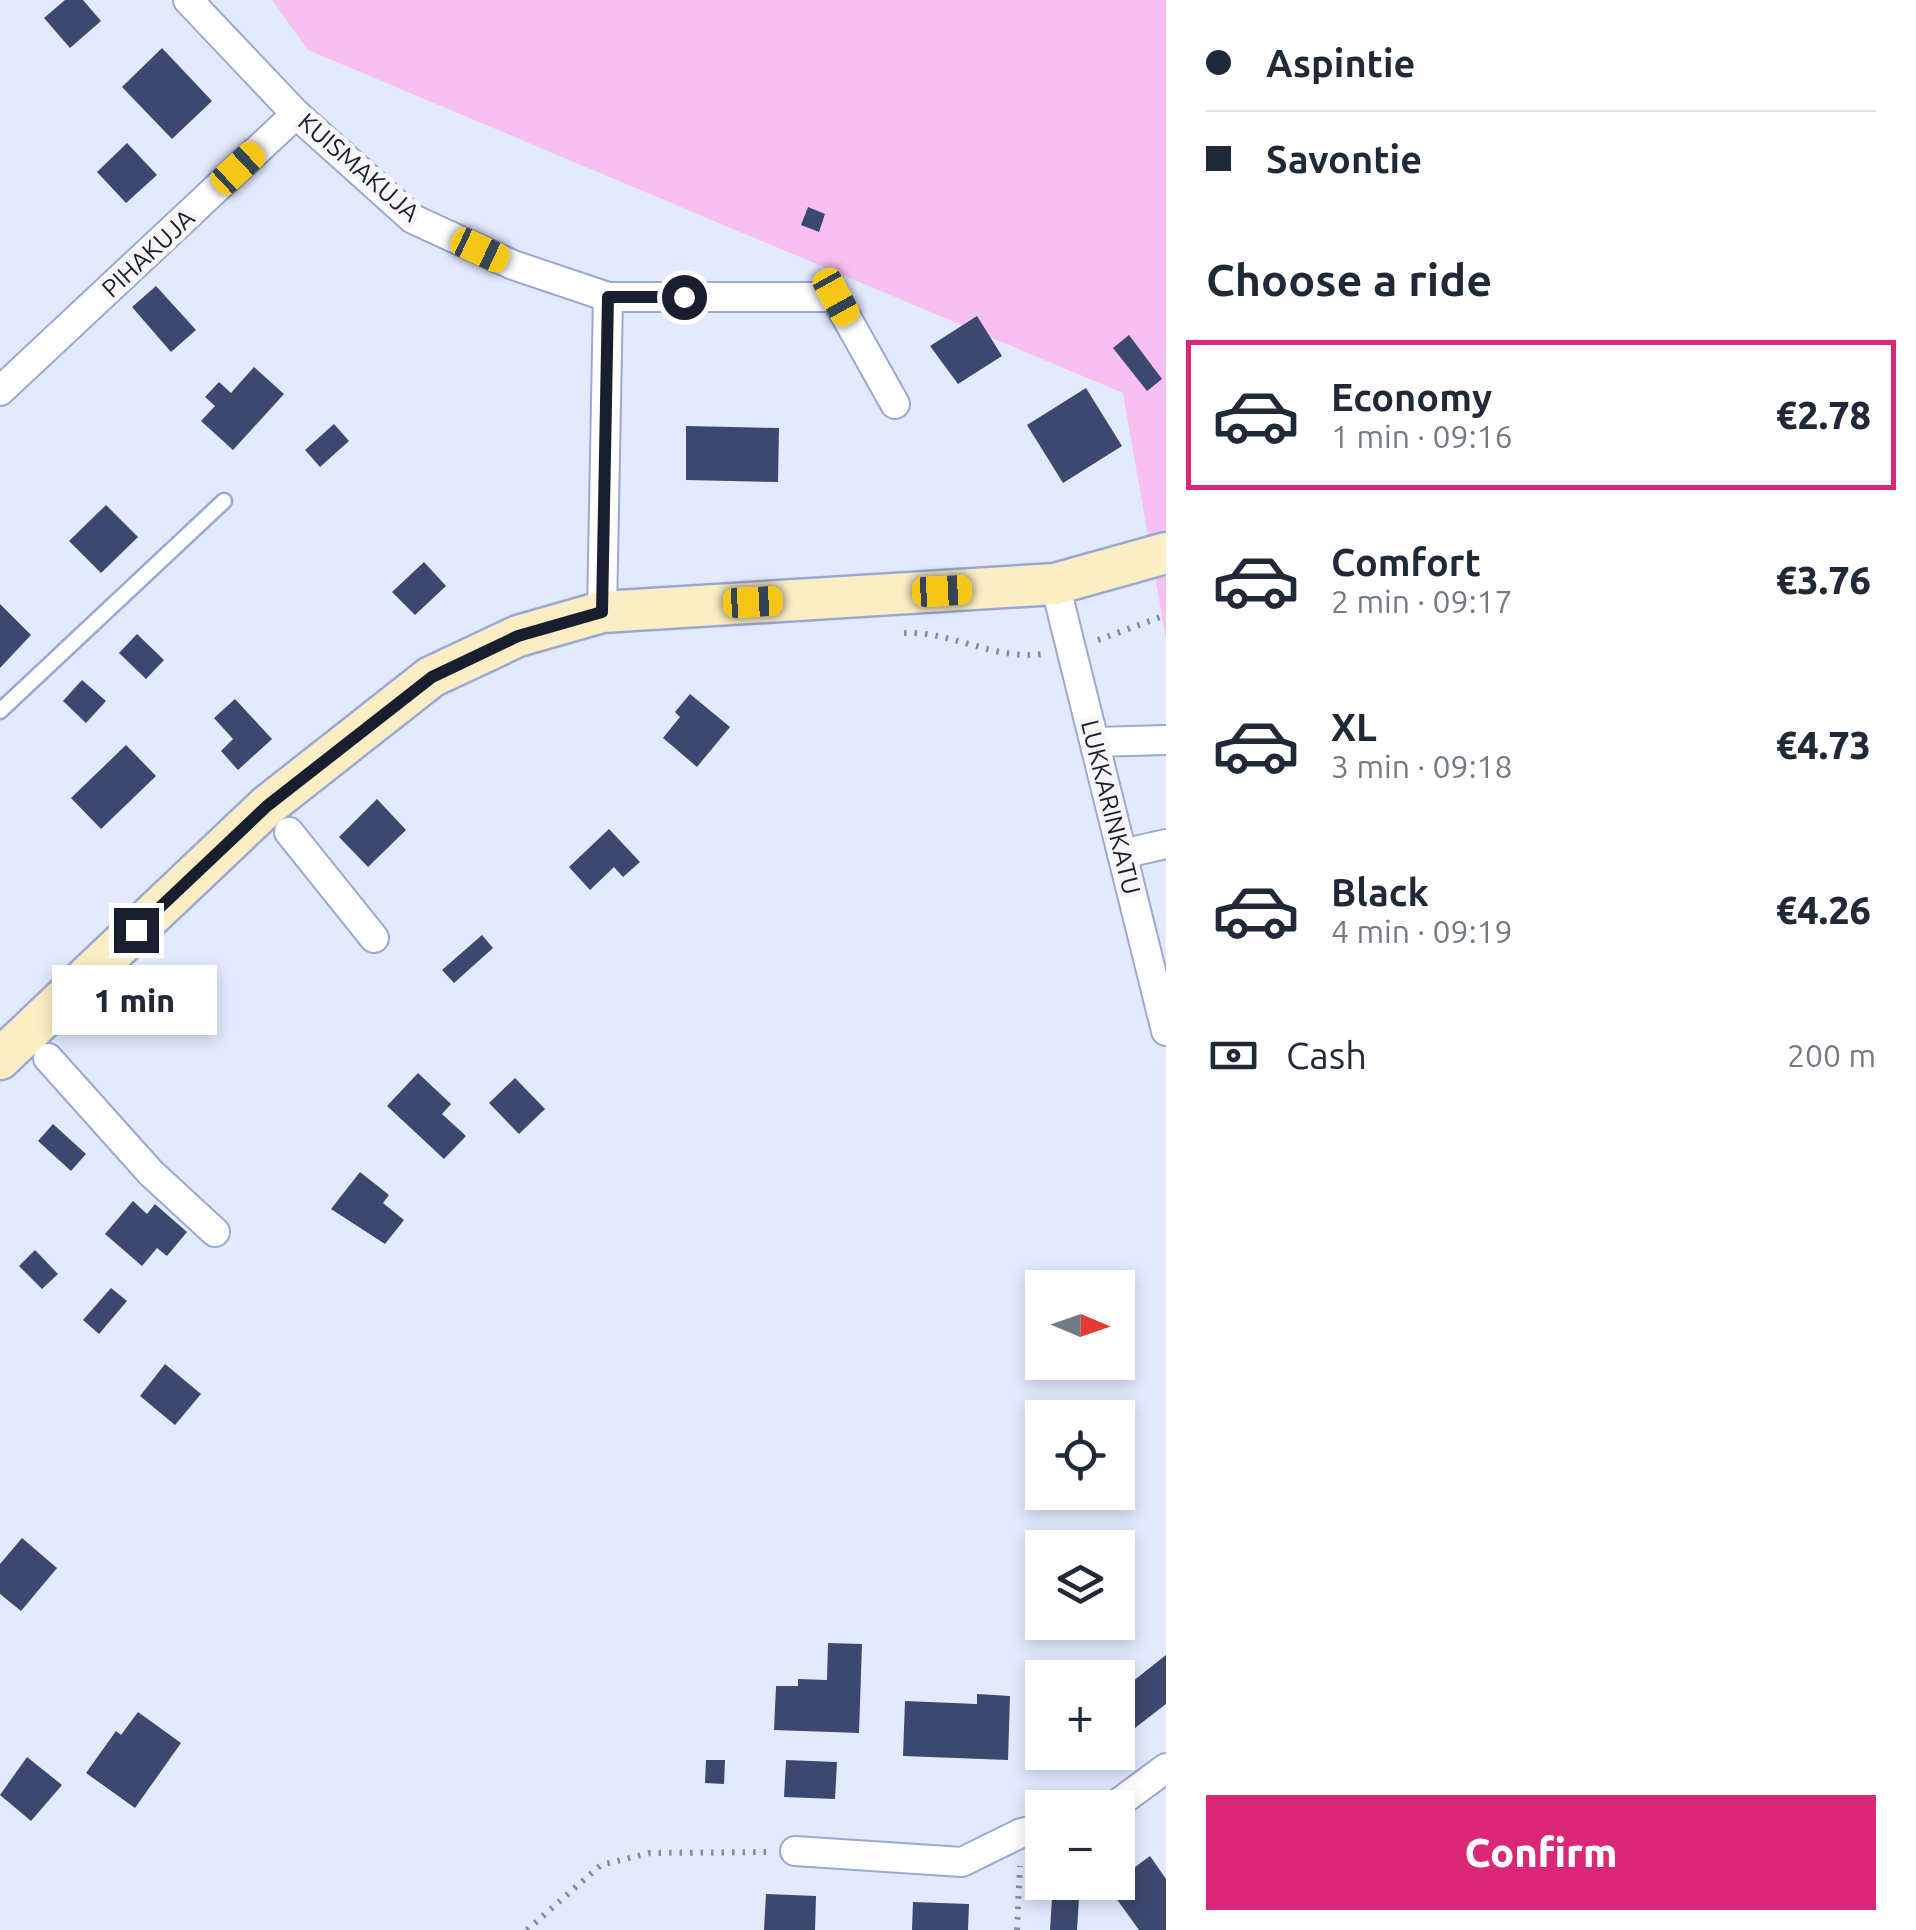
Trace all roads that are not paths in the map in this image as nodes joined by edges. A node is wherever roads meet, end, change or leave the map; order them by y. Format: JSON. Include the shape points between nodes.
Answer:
{"nodes":[{"id":1,"x":188,"y":0,"type":"edge"},
{"id":2,"x":296,"y":114,"type":"junction"},
{"id":3,"x":608,"y":297,"type":"junction"},
{"id":4,"x":0,"y":391,"type":"edge"},
{"id":5,"x":895,"y":404,"type":"dead end"},
{"id":6,"x":224,"y":500,"type":"dead end"},
{"id":7,"x":1166,"y":554,"type":"edge"},
{"id":8,"x":1056,"y":584,"type":"junction"},
{"id":9,"x":602,"y":612,"type":"junction"},
{"id":10,"x":0,"y":711,"type":"edge"},
{"id":11,"x":1166,"y":740,"type":"edge"},
{"id":12,"x":1094,"y":742,"type":"junction"},
{"id":13,"x":278,"y":819,"type":"junction"},
{"id":14,"x":1166,"y":844,"type":"edge"},
{"id":15,"x":1122,"y":854,"type":"junction"},
{"id":16,"x":374,"y":938,"type":"dead end"},
{"id":17,"x":1166,"y":1030,"type":"edge"},
{"id":18,"x":48,"y":1058,"type":"dead end"},
{"id":19,"x":0,"y":1059,"type":"edge"},
{"id":20,"x":216,"y":1232,"type":"dead end"},
{"id":21,"x":1166,"y":1768,"type":"edge"},
{"id":22,"x":1135,"y":1791,"type":"edge"},
{"id":23,"x":1025,"y":1834,"type":"edge"},
{"id":24,"x":795,"y":1851,"type":"road end"}],
"edges":[{"from":1,"to":2,"type":"street","name":"KUISMAKUJA"},
{"from":2,"to":3,"type":"street","name":"KUISMAKUJA","via":[[413,219],[513,265]]},
{"from":2,"to":4,"type":"street","name":"PIHAKUJA"},
{"from":3,"to":5,"type":"street","name":"KUISMAKUJA","via":[[836,297]]},
{"from":3,"to":9,"type":"street"},
{"from":6,"to":10,"type":"lane"},
{"from":7,"to":8,"type":"street"},
{"from":8,"to":9,"type":"street"},
{"from":8,"to":12,"type":"street","name":"LUKKARINKATU"},
{"from":9,"to":13,"type":"street","via":[[518,636],[432,677]]},
{"from":11,"to":12,"type":"street"},
{"from":12,"to":15,"type":"street","name":"LUKKARINKATU"},
{"from":13,"to":16,"type":"street"},
{"from":13,"to":19,"type":"street"},
{"from":14,"to":15,"type":"street"},
{"from":15,"to":17,"type":"street","name":"LUKKARINKATU"},
{"from":18,"to":20,"type":"street","via":[[150,1172]]},
{"from":21,"to":22,"type":"street"},
{"from":23,"to":24,"type":"street","via":[[962,1862]]}]}
